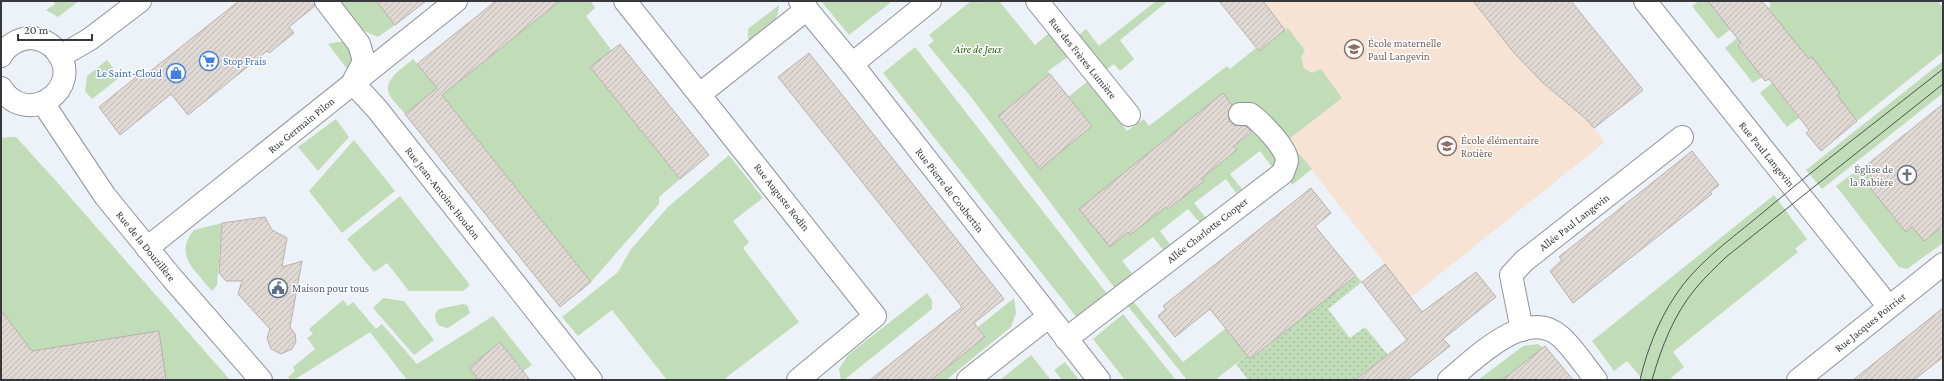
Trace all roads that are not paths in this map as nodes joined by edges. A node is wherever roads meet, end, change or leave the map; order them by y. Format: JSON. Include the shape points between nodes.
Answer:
{"nodes":[{"id":1,"x":140,"y":1,"type":"edge"},
{"id":2,"x":326,"y":1,"type":"edge"},
{"id":3,"x":456,"y":1,"type":"edge"},
{"id":4,"x":625,"y":1,"type":"edge"},
{"id":5,"x":930,"y":1,"type":"edge"},
{"id":6,"x":1037,"y":1,"type":"edge"},
{"id":7,"x":1645,"y":1,"type":"edge"},
{"id":8,"x":803,"y":5,"type":"edge"},
{"id":9,"x":4,"y":44,"type":"edge"},
{"id":10,"x":61,"y":56,"type":"junction"},
{"id":11,"x":852,"y":64,"type":"junction"},
{"id":12,"x":353,"y":83,"type":"junction"},
{"id":13,"x":2,"y":93,"type":"edge"},
{"id":14,"x":700,"y":94,"type":"junction"},
{"id":15,"x":43,"y":103,"type":"junction"},
{"id":16,"x":1240,"y":114,"type":"dead end"},
{"id":17,"x":1129,"y":115,"type":"dead end"},
{"id":18,"x":1682,"y":137,"type":"dead end"},
{"id":19,"x":147,"y":248,"type":"junction"},
{"id":20,"x":1943,"y":264,"type":"edge"},
{"id":21,"x":1889,"y":307,"type":"junction"},
{"id":22,"x":1048,"y":317,"type":"junction"},
{"id":23,"x":1522,"y":330,"type":"junction"},
{"id":24,"x":1066,"y":340,"type":"junction"},
{"id":25,"x":811,"y":376,"type":"edge"},
{"id":26,"x":261,"y":380,"type":"edge"},
{"id":27,"x":592,"y":380,"type":"edge"},
{"id":28,"x":968,"y":380,"type":"edge"},
{"id":29,"x":1099,"y":380,"type":"edge"},
{"id":30,"x":1449,"y":380,"type":"edge"},
{"id":31,"x":1596,"y":380,"type":"edge"},
{"id":32,"x":1798,"y":380,"type":"edge"}],
"edges":[{"from":1,"to":10,"type":"street","via":[[90,39]]},
{"from":2,"to":12,"type":"street","via":[[359,44],[364,61]]},
{"from":3,"to":12,"type":"street","name":"Rue Germain Pilon"},
{"from":4,"to":14,"type":"street","name":"Rue Auguste Rodin"},
{"from":5,"to":11,"type":"street"},
{"from":6,"to":17,"type":"street","name":"Rue des Frères Lumière"},
{"from":7,"to":21,"type":"street","name":"Rue Paul Langevin"},
{"from":8,"to":11,"type":"street","name":"Rue Pierre de Coubertin"},
{"from":8,"to":14,"type":"street"},
{"from":9,"to":10,"type":"street","via":[[30,38],[40,40],[50,45]]},
{"from":10,"to":15,"type":"street","via":[[64,72],[60,88]]},
{"from":11,"to":22,"type":"street","name":"Rue Pierre de Coubertin"},
{"from":12,"to":19,"type":"street","name":"Rue Germain Pilon"},
{"from":12,"to":27,"type":"street","name":"Rue Jean-Antoine Houdon","via":[[377,109]]},
{"from":13,"to":15,"type":"street","via":[[21,104]]},
{"from":14,"to":25,"type":"street","name":"Rue Auguste Rodin","via":[[875,316]]},
{"from":15,"to":19,"type":"street","name":"Rue de la Douzillère","via":[[97,186]]},
{"from":16,"to":24,"type":"street","name":"Allée Charlotte Cooper","via":[[1250,114],[1259,121],[1284,150],[1287,160],[1282,173]]},
{"from":18,"to":23,"type":"street","name":"Allée Paul Langevin","via":[[1524,261],[1511,275]]},
{"from":19,"to":26,"type":"street","name":"Rue de la Douzillère"},
{"from":20,"to":21,"type":"street","name":"Rue Jacques Poirrier"},
{"from":21,"to":32,"type":"street","name":"Rue Jacques Poirrier"},
{"from":22,"to":24,"type":"street","name":"Rue Pierre de Coubertin"},
{"from":22,"to":28,"type":"street"},
{"from":23,"to":30,"type":"street","via":[[1503,337]]},
{"from":23,"to":31,"type":"street","via":[[1547,328],[1561,336]]},
{"from":24,"to":29,"type":"street","name":"Rue Pierre de Coubertin"}]}
